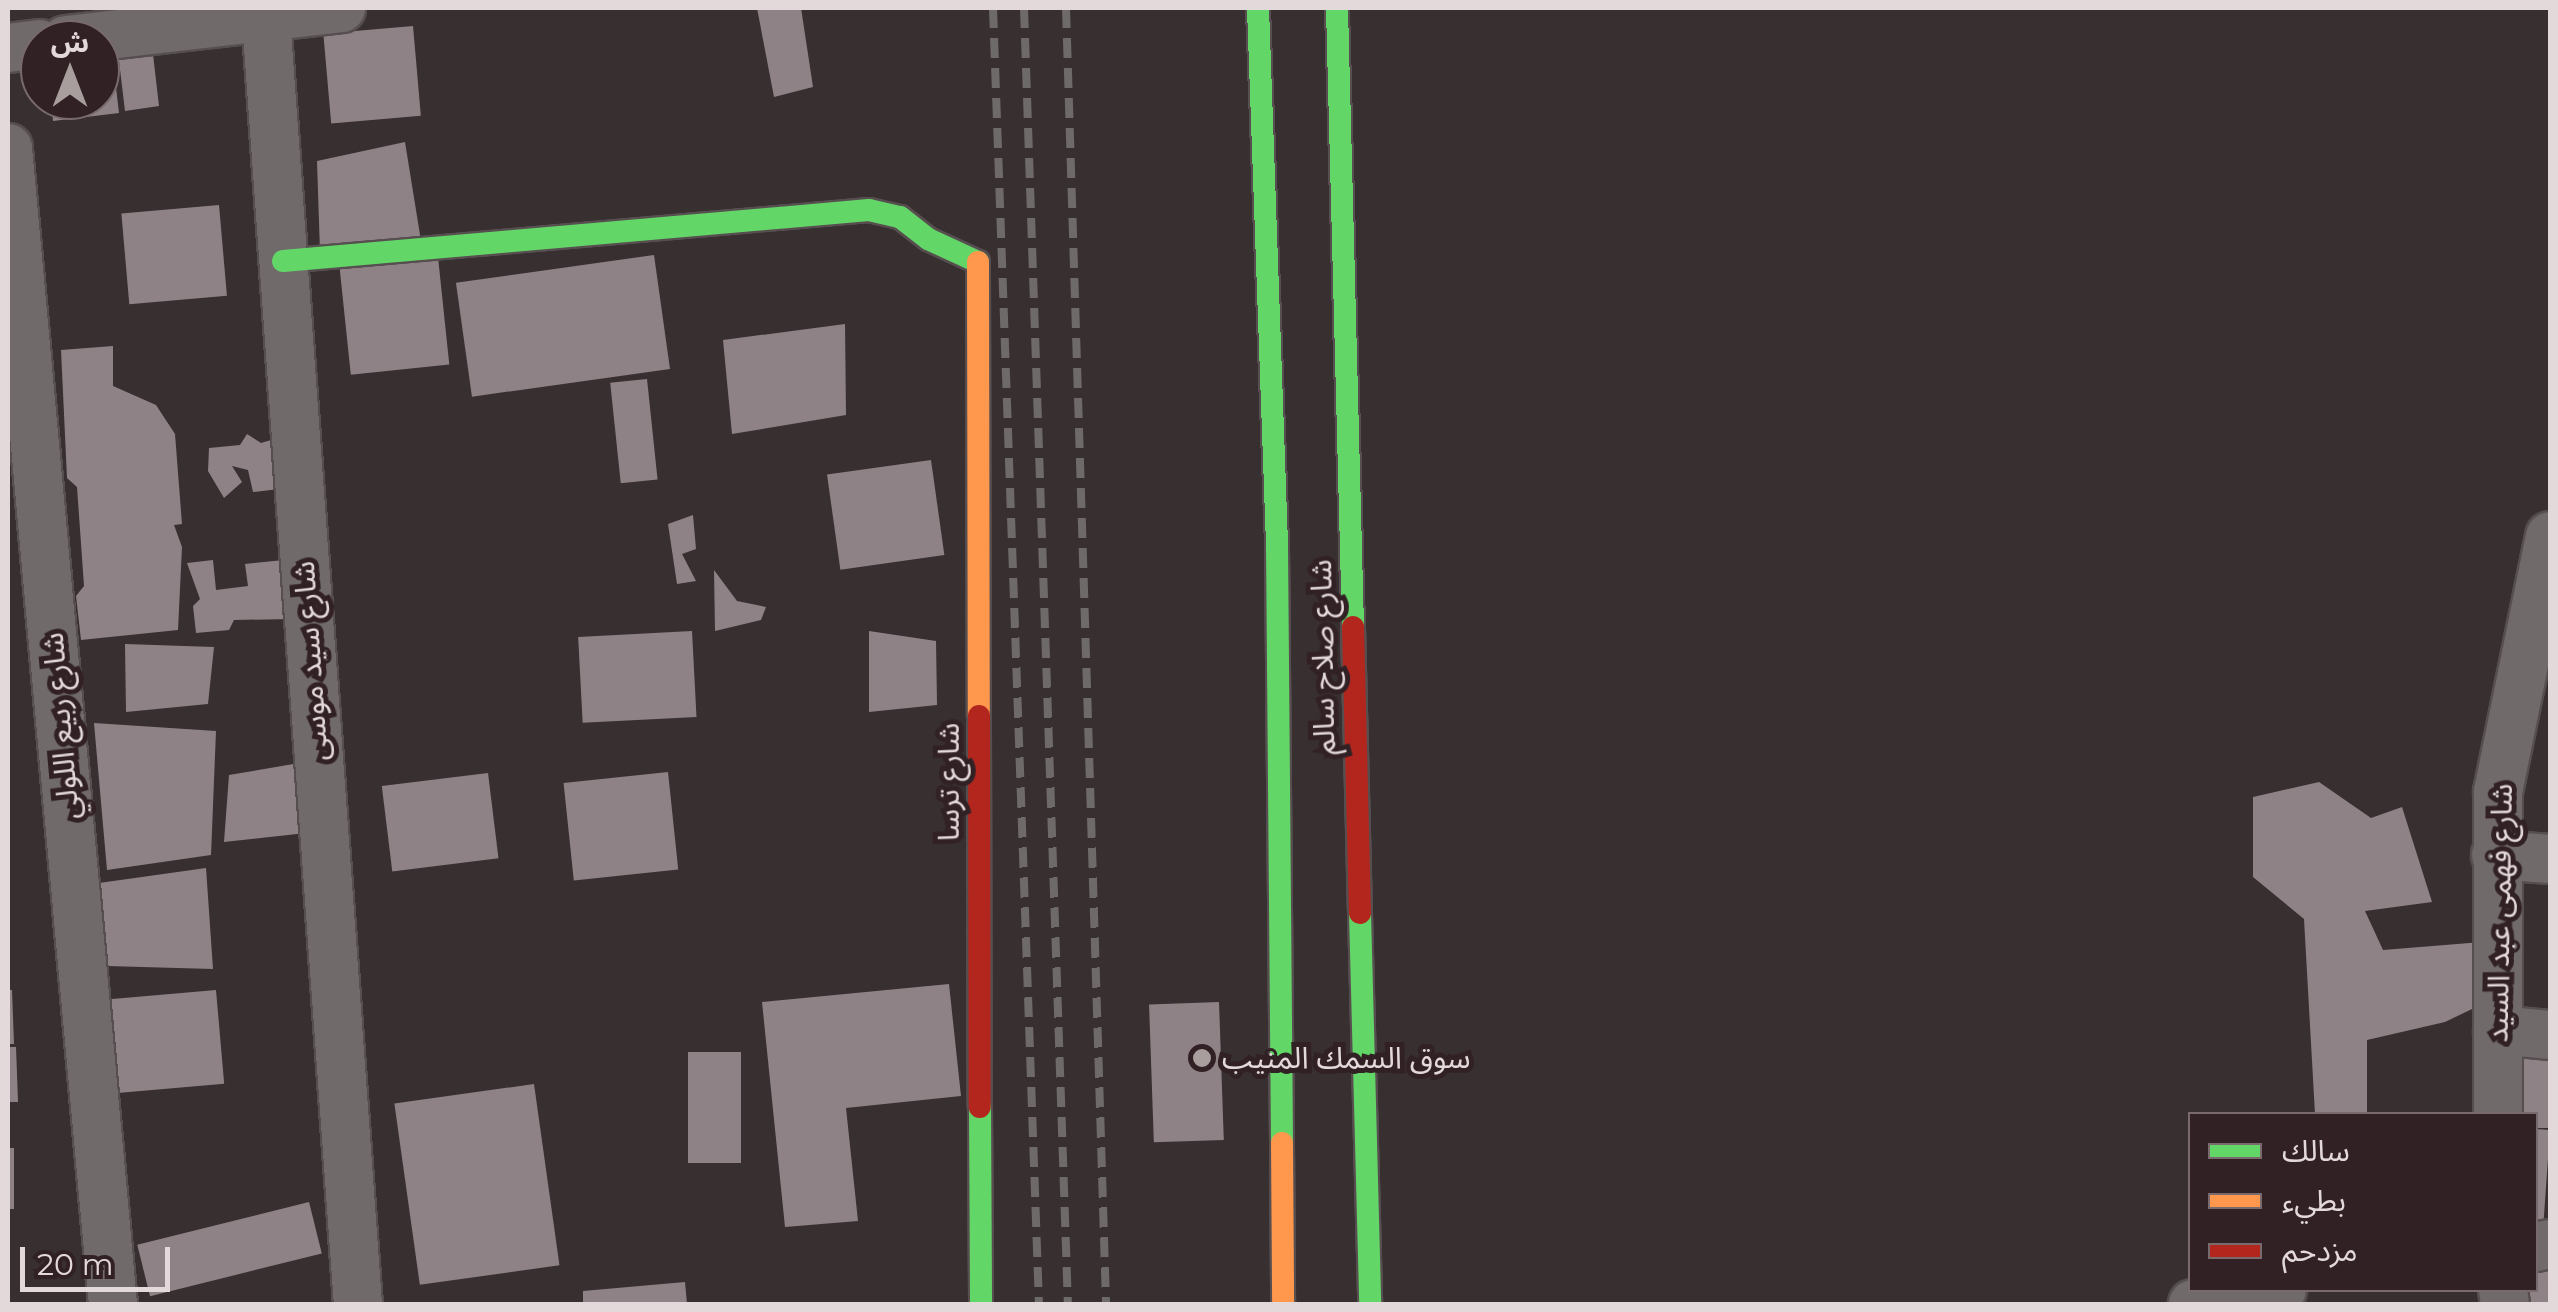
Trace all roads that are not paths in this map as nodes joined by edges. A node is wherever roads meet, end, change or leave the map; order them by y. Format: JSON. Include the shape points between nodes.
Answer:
{"nodes":[{"id":1,"x":341,"y":8,"type":"edge"},
{"id":2,"x":1258,"y":8,"type":"edge"},
{"id":3,"x":1338,"y":8,"type":"edge"},
{"id":4,"x":142,"y":18,"type":"edge"},
{"id":5,"x":266,"y":18,"type":"junction"},
{"id":6,"x":8,"y":148,"type":"edge"},
{"id":7,"x":282,"y":261,"type":"junction"},
{"id":8,"x":2550,"y":536,"type":"edge"},
{"id":9,"x":2536,"y":683,"type":"edge"},
{"id":10,"x":2496,"y":855,"type":"junction"},
{"id":11,"x":2550,"y":859,"type":"edge"},
{"id":12,"x":2498,"y":1030,"type":"junction"},
{"id":13,"x":2550,"y":1035,"type":"edge"},
{"id":14,"x":2498,"y":1112,"type":"edge"},
{"id":15,"x":2269,"y":1292,"type":"edge"},
{"id":16,"x":113,"y":1304,"type":"edge"},
{"id":17,"x":358,"y":1304,"type":"edge"},
{"id":18,"x":981,"y":1304,"type":"edge"},
{"id":19,"x":1283,"y":1304,"type":"edge"},
{"id":20,"x":1370,"y":1304,"type":"edge"},
{"id":21,"x":2193,"y":1304,"type":"edge"}],
"edges":[{"from":1,"to":5,"type":"street"},
{"from":2,"to":19,"type":"main road","name":"شارع صلاح سالم","via":[[1271,96]]},
{"from":3,"to":20,"type":"main road","name":"شارع صلاح سالم","via":[[1330,97]]},
{"from":4,"to":5,"type":"street"},
{"from":5,"to":7,"type":"street","name":"شارع سيد موسى"},
{"from":6,"to":16,"type":"street","name":"شارع ربيع اللولي"},
{"from":7,"to":17,"type":"street","name":"شارع سيد موسى"},
{"from":7,"to":18,"type":"main road","name":"شارع ترسا","via":[[869,210],[900,218],[928,239],[978,259]]},
{"from":8,"to":9,"type":"street","name":"شارع فهمى عبد السيد"},
{"from":9,"to":10,"type":"street","name":"شارع فهمى عبد السيد","via":[[2498,792]]},
{"from":10,"to":11,"type":"street"},
{"from":10,"to":12,"type":"street","name":"شارع فهمى عبد السيد"},
{"from":12,"to":13,"type":"street"},
{"from":12,"to":14,"type":"street","name":"شارع فهمى عبد السيد"},
{"from":15,"to":21,"type":"street"}]}
